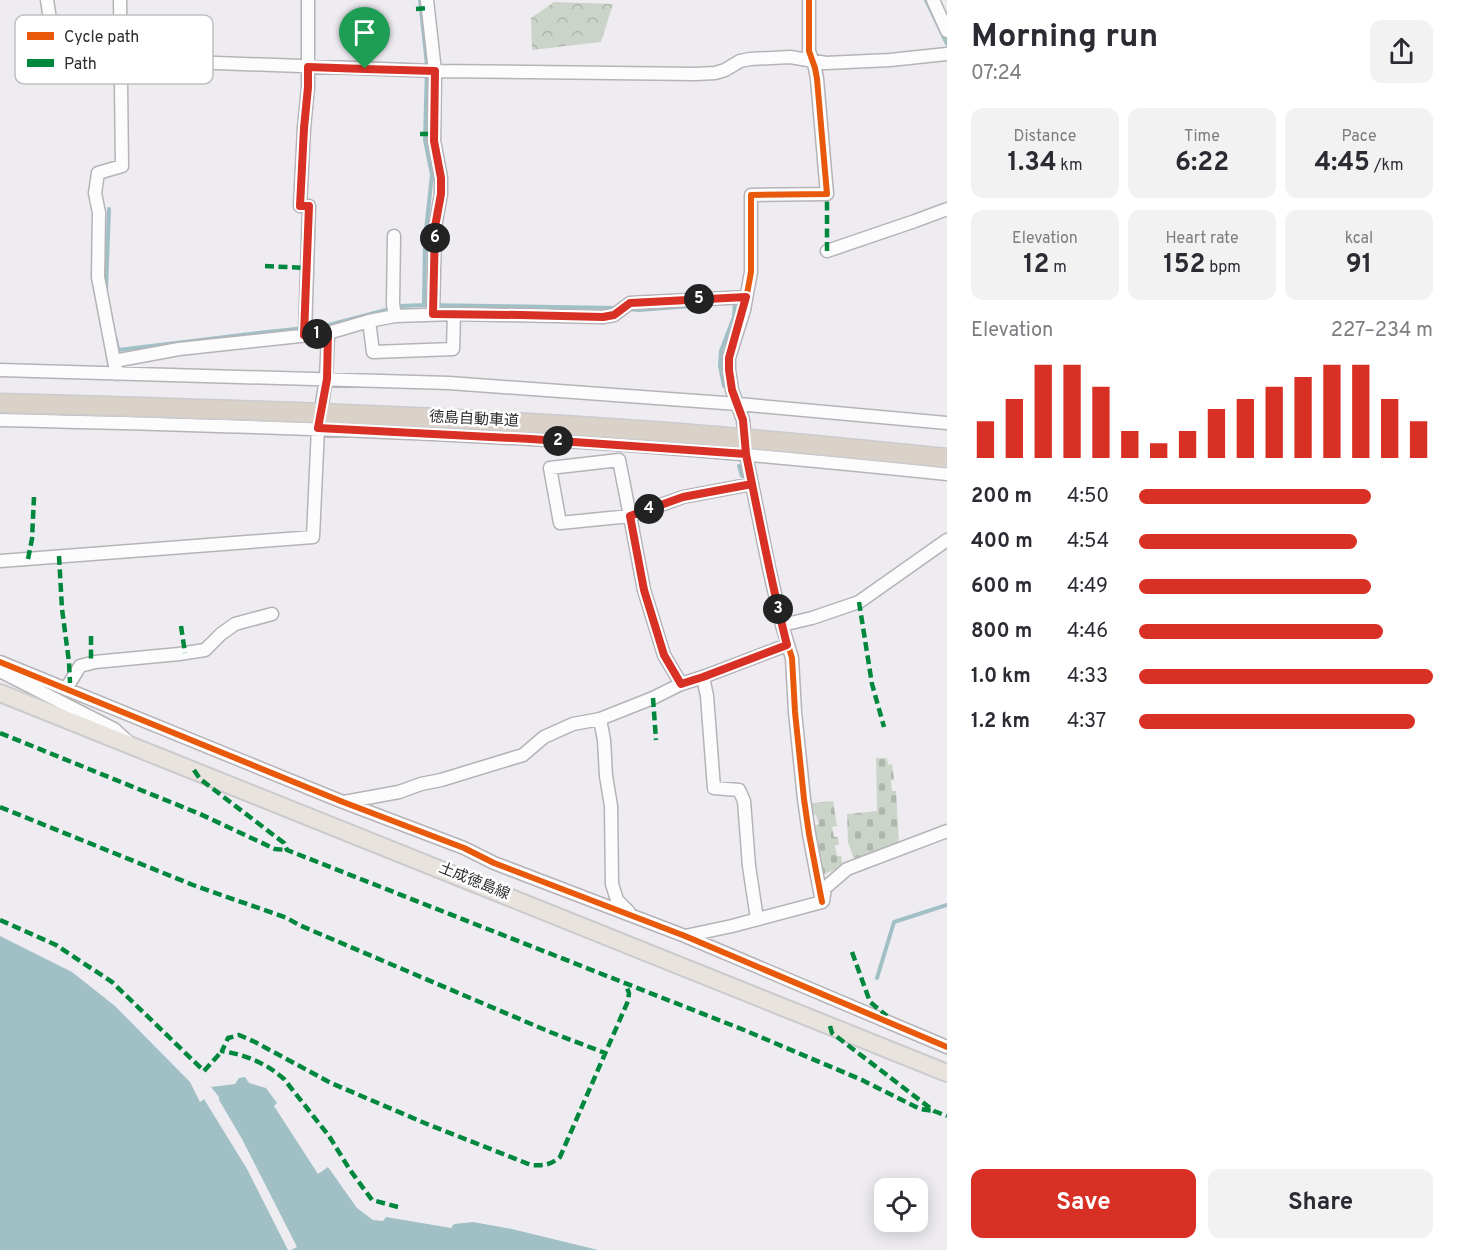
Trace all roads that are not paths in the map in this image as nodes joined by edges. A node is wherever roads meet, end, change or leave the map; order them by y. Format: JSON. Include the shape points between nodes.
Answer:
{"nodes":[{"id":1,"x":47,"y":0,"type":"edge"},
{"id":2,"x":120,"y":0,"type":"edge"},
{"id":3,"x":308,"y":0,"type":"edge"},
{"id":4,"x":427,"y":0,"type":"edge"},
{"id":5,"x":809,"y":0,"type":"edge"},
{"id":6,"x":933,"y":0,"type":"edge"},
{"id":7,"x":49,"y":15,"type":"edge"},
{"id":8,"x":120,"y":15,"type":"edge"},
{"id":9,"x":947,"y":31,"type":"edge"},
{"id":10,"x":947,"y":54,"type":"edge"},
{"id":11,"x":812,"y":60,"type":"junction"},
{"id":12,"x":213,"y":63,"type":"edge"},
{"id":13,"x":308,"y":67,"type":"junction"},
{"id":14,"x":429,"y":71,"type":"junction"},
{"id":15,"x":122,"y":84,"type":"edge"},
{"id":16,"x":947,"y":209,"type":"edge"},
{"id":17,"x":394,"y":236,"type":"dead end"},
{"id":18,"x":827,"y":251,"type":"dead end"},
{"id":19,"x":746,"y":297,"type":"junction"},
{"id":20,"x":433,"y":308,"type":"junction"},
{"id":21,"x":394,"y":310,"type":"junction"},
{"id":22,"x":454,"y":314,"type":"junction"},
{"id":23,"x":369,"y":321,"type":"junction"},
{"id":24,"x":305,"y":330,"type":"junction"},
{"id":25,"x":328,"y":333,"type":"junction"},
{"id":26,"x":114,"y":361,"type":"junction"},
{"id":27,"x":0,"y":370,"type":"edge"},
{"id":28,"x":117,"y":374,"type":"junction"},
{"id":29,"x":327,"y":379,"type":"junction"},
{"id":30,"x":0,"y":403,"type":"edge"},
{"id":31,"x":738,"y":404,"type":"junction"},
{"id":32,"x":0,"y":420,"type":"edge"},
{"id":33,"x":947,"y":423,"type":"edge"},
{"id":34,"x":318,"y":428,"type":"junction"},
{"id":35,"x":746,"y":454,"type":"junction"},
{"id":36,"x":947,"y":458,"type":"edge"},
{"id":37,"x":947,"y":474,"type":"edge"},
{"id":38,"x":752,"y":484,"type":"junction"},
{"id":39,"x":630,"y":516,"type":"junction"},
{"id":40,"x":947,"y":540,"type":"edge"},
{"id":41,"x":0,"y":561,"type":"edge"},
{"id":42,"x":272,"y":614,"type":"dead end"},
{"id":43,"x":782,"y":625,"type":"junction"},
{"id":44,"x":787,"y":645,"type":"junction"},
{"id":45,"x":0,"y":662,"type":"edge"},
{"id":46,"x":0,"y":671,"type":"edge"},
{"id":47,"x":703,"y":677,"type":"junction"},
{"id":48,"x":681,"y":684,"type":"junction"},
{"id":49,"x":66,"y":689,"type":"junction"},
{"id":50,"x":0,"y":693,"type":"edge"},
{"id":51,"x":600,"y":719,"type":"junction"},
{"id":52,"x":131,"y":745,"type":"junction"},
{"id":53,"x":343,"y":802,"type":"junction"},
{"id":54,"x":947,"y":831,"type":"edge"},
{"id":55,"x":822,"y":902,"type":"junction"},
{"id":56,"x":634,"y":916,"type":"junction"},
{"id":57,"x":757,"y":919,"type":"junction"},
{"id":58,"x":685,"y":936,"type":"junction"},
{"id":59,"x":947,"y":1047,"type":"edge"},
{"id":60,"x":947,"y":1073,"type":"edge"}],
"edges":[{"from":1,"to":7,"type":"street"},
{"from":2,"to":8,"type":"street"},
{"from":3,"to":13,"type":"street"},
{"from":4,"to":14,"type":"street"},
{"from":5,"to":11,"type":"street"},
{"from":6,"to":9,"type":"street"},
{"from":10,"to":11,"type":"street","via":[[826,63]]},
{"from":11,"to":14,"type":"street","via":[[750,59],[715,73],[696,74]]},
{"from":11,"to":19,"type":"street","via":[[827,194],[752,195],[751,272]]},
{"from":12,"to":13,"type":"street"},
{"from":13,"to":14,"type":"street"},
{"from":13,"to":24,"type":"street","via":[[300,206],[309,206]]},
{"from":14,"to":20,"type":"street","via":[[441,178]]},
{"from":15,"to":26,"type":"street","via":[[123,166],[98,172],[95,193],[99,213],[98,277]]},
{"from":16,"to":18,"type":"street"},
{"from":17,"to":21,"type":"street"},
{"from":19,"to":22,"type":"street","via":[[630,303],[614,315],[603,317]]},
{"from":19,"to":31,"type":"street","via":[[729,358],[732,390]]},
{"from":20,"to":21,"type":"street"},
{"from":20,"to":22,"type":"street"},
{"from":21,"to":23,"type":"street"},
{"from":22,"to":23,"type":"street","via":[[453,349],[373,352]]},
{"from":23,"to":25,"type":"street"},
{"from":24,"to":25,"type":"street"},
{"from":24,"to":26,"type":"street"},
{"from":25,"to":29,"type":"street"},
{"from":26,"to":28,"type":"street"},
{"from":27,"to":28,"type":"street"},
{"from":28,"to":29,"type":"street"},
{"from":29,"to":31,"type":"street","via":[[449,383]]},
{"from":29,"to":34,"type":"street"},
{"from":30,"to":36,"type":"highway","name":"徳島自動車道","bridge":true,"via":[[525,423]]},
{"from":31,"to":33,"type":"street"},
{"from":31,"to":35,"type":"street"},
{"from":32,"to":34,"type":"street"},
{"from":34,"to":35,"type":"street"},
{"from":34,"to":41,"type":"street","via":[[313,537]]},
{"from":35,"to":37,"type":"street"},
{"from":35,"to":38,"type":"street"},
{"from":38,"to":39,"type":"street","via":[[683,497]]},
{"from":38,"to":43,"type":"street"},
{"from":39,"to":39,"type":"street","via":[[560,523],[550,468],[620,460]]},
{"from":39,"to":48,"type":"street","via":[[644,590],[664,655]]},
{"from":40,"to":43,"type":"street","via":[[859,602]]},
{"from":42,"to":49,"type":"street","via":[[235,624],[205,650],[80,666]]},
{"from":43,"to":44,"type":"street"},
{"from":44,"to":47,"type":"street"},
{"from":44,"to":55,"type":"street","via":[[792,658],[804,799]]},
{"from":45,"to":49,"type":"street"},
{"from":46,"to":52,"type":"street","via":[[114,729]]},
{"from":47,"to":48,"type":"street"},
{"from":47,"to":57,"type":"street","via":[[714,788],[739,790],[744,801]]},
{"from":48,"to":51,"type":"street"},
{"from":49,"to":53,"type":"street"},
{"from":50,"to":52,"type":"main road","name":"土成徳島線"},
{"from":51,"to":53,"type":"street","via":[[573,724],[544,737],[523,755],[399,792]]},
{"from":51,"to":56,"type":"street","via":[[611,806],[612,884],[617,900]]},
{"from":52,"to":60,"type":"main road","name":"土成徳島線"},
{"from":53,"to":56,"type":"street"},
{"from":54,"to":55,"type":"street","via":[[847,869],[825,888]]},
{"from":55,"to":57,"type":"street"},
{"from":56,"to":58,"type":"street"},
{"from":57,"to":58,"type":"street"},
{"from":58,"to":59,"type":"street"}]}
